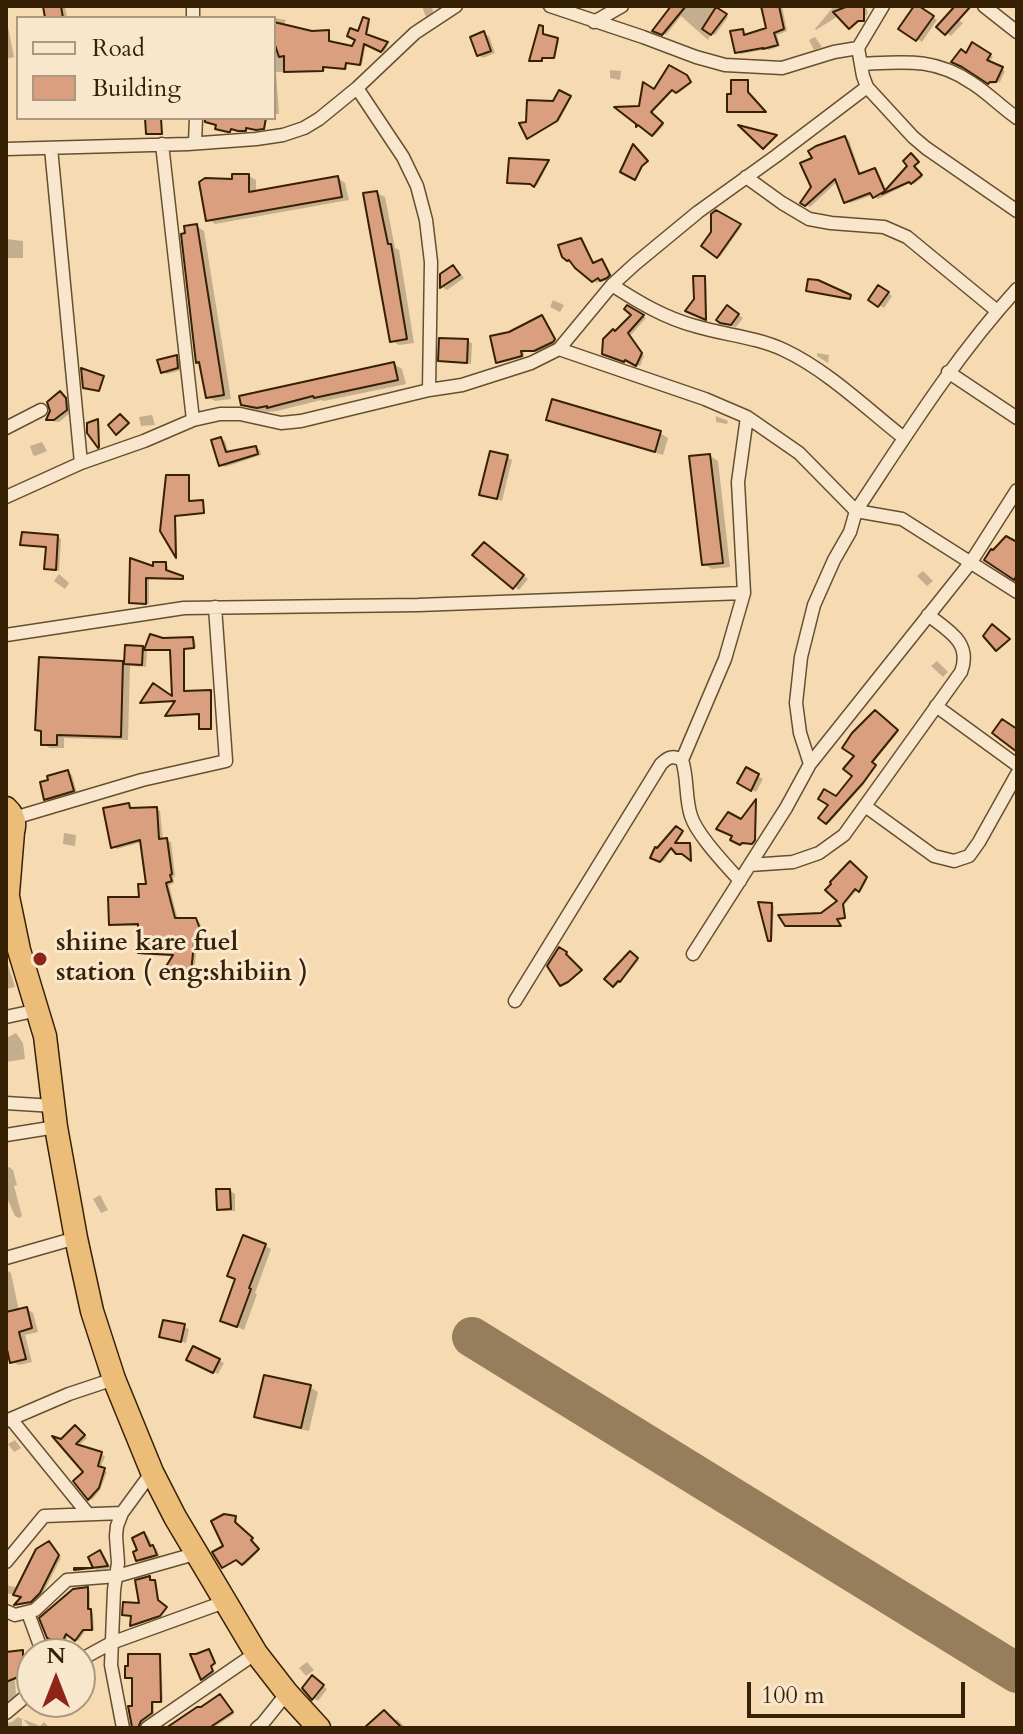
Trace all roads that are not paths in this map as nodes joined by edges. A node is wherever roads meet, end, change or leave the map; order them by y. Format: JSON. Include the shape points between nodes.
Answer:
{"nodes":[{"id":1,"x":456,"y":6,"type":"edge"},
{"id":2,"x":550,"y":6,"type":"edge"},
{"id":3,"x":622,"y":6,"type":"edge"},
{"id":4,"x":883,"y":6,"type":"edge"},
{"id":5,"x":984,"y":6,"type":"edge"},
{"id":6,"x":594,"y":22,"type":"junction"},
{"id":7,"x":1017,"y":32,"type":"edge"},
{"id":8,"x":858,"y":48,"type":"junction"},
{"id":9,"x":861,"y":64,"type":"junction"},
{"id":10,"x":867,"y":87,"type":"junction"},
{"id":11,"x":357,"y":88,"type":"junction"},
{"id":12,"x":1017,"y":118,"type":"edge"},
{"id":13,"x":196,"y":120,"type":"edge"},
{"id":14,"x":195,"y":143,"type":"junction"},
{"id":15,"x":162,"y":144,"type":"junction"},
{"id":16,"x":51,"y":148,"type":"junction"},
{"id":17,"x":6,"y":149,"type":"edge"},
{"id":18,"x":746,"y":177,"type":"junction"},
{"id":19,"x":1017,"y":211,"type":"edge"},
{"id":20,"x":612,"y":285,"type":"junction"},
{"id":21,"x":1017,"y":289,"type":"edge"},
{"id":22,"x":997,"y":311,"type":"junction"},
{"id":23,"x":559,"y":349,"type":"junction"},
{"id":24,"x":948,"y":372,"type":"junction"},
{"id":25,"x":429,"y":390,"type":"junction"},
{"id":26,"x":41,"y":410,"type":"dead end"},
{"id":27,"x":747,"y":417,"type":"junction"},
{"id":28,"x":1017,"y":418,"type":"edge"},
{"id":29,"x":193,"y":420,"type":"junction"},
{"id":30,"x":6,"y":428,"type":"edge"},
{"id":31,"x":904,"y":438,"type":"junction"},
{"id":32,"x":81,"y":463,"type":"junction"},
{"id":33,"x":1017,"y":490,"type":"edge"},
{"id":34,"x":6,"y":497,"type":"edge"},
{"id":35,"x":856,"y":511,"type":"junction"},
{"id":36,"x":971,"y":562,"type":"junction"},
{"id":37,"x":1017,"y":592,"type":"edge"},
{"id":38,"x":744,"y":593,"type":"junction"},
{"id":39,"x":215,"y":607,"type":"junction"},
{"id":40,"x":928,"y":615,"type":"junction"},
{"id":41,"x":6,"y":635,"type":"edge"},
{"id":42,"x":936,"y":706,"type":"junction"},
{"id":43,"x":682,"y":760,"type":"junction"},
{"id":44,"x":810,"y":764,"type":"junction"},
{"id":45,"x":1017,"y":765,"type":"edge"},
{"id":46,"x":1017,"y":774,"type":"edge"},
{"id":47,"x":865,"y":806,"type":"junction"},
{"id":48,"x":10,"y":825,"type":"edge"},
{"id":49,"x":750,"y":865,"type":"junction"},
{"id":50,"x":740,"y":881,"type":"junction"},
{"id":51,"x":7,"y":890,"type":"edge"},
{"id":52,"x":13,"y":952,"type":"edge"},
{"id":53,"x":693,"y":954,"type":"dead end"},
{"id":54,"x":515,"y":1001,"type":"dead end"},
{"id":55,"x":38,"y":1010,"type":"junction"},
{"id":56,"x":6,"y":1017,"type":"edge"},
{"id":57,"x":6,"y":1103,"type":"edge"},
{"id":58,"x":55,"y":1116,"type":"junction"},
{"id":59,"x":6,"y":1135,"type":"edge"},
{"id":60,"x":76,"y":1238,"type":"junction"},
{"id":61,"x":6,"y":1242,"type":"edge"},
{"id":62,"x":9,"y":1258,"type":"edge"},
{"id":63,"x":114,"y":1379,"type":"junction"},
{"id":64,"x":8,"y":1420,"type":"edge"},
{"id":65,"x":152,"y":1472,"type":"junction"},
{"id":66,"x":122,"y":1513,"type":"junction"},
{"id":67,"x":88,"y":1514,"type":"junction"},
{"id":68,"x":198,"y":1553,"type":"junction"},
{"id":69,"x":6,"y":1562,"type":"edge"},
{"id":70,"x":117,"y":1576,"type":"junction"},
{"id":71,"x":227,"y":1601,"type":"junction"},
{"id":72,"x":6,"y":1611,"type":"edge"},
{"id":73,"x":25,"y":1613,"type":"junction"},
{"id":74,"x":6,"y":1621,"type":"edge"},
{"id":75,"x":36,"y":1638,"type":"edge"},
{"id":76,"x":111,"y":1643,"type":"junction"},
{"id":77,"x":96,"y":1651,"type":"edge"},
{"id":78,"x":256,"y":1653,"type":"junction"},
{"id":79,"x":287,"y":1693,"type":"junction"},
{"id":80,"x":123,"y":1728,"type":"edge"},
{"id":81,"x":147,"y":1728,"type":"edge"},
{"id":82,"x":257,"y":1728,"type":"edge"},
{"id":83,"x":319,"y":1728,"type":"edge"}],
"edges":[{"from":1,"to":11,"type":"street","via":[[415,33]]},
{"from":2,"to":6,"type":"street"},
{"from":3,"to":6,"type":"street"},
{"from":4,"to":8,"type":"street"},
{"from":5,"to":7,"type":"street"},
{"from":6,"to":8,"type":"street","via":[[742,68],[782,68]]},
{"from":8,"to":9,"type":"street"},
{"from":9,"to":10,"type":"street"},
{"from":9,"to":12,"type":"street","via":[[929,63],[971,82]]},
{"from":10,"to":18,"type":"street"},
{"from":10,"to":19,"type":"street","via":[[926,148]]},
{"from":11,"to":14,"type":"street","via":[[304,128],[256,139]]},
{"from":11,"to":25,"type":"street","via":[[403,157],[426,220],[431,262]]},
{"from":13,"to":14,"type":"street"},
{"from":14,"to":15,"type":"street"},
{"from":15,"to":16,"type":"street"},
{"from":15,"to":29,"type":"street"},
{"from":16,"to":17,"type":"street"},
{"from":16,"to":32,"type":"street"},
{"from":18,"to":20,"type":"street"},
{"from":18,"to":22,"type":"street","via":[[809,219],[884,227],[907,237]]},
{"from":20,"to":23,"type":"street"},
{"from":20,"to":31,"type":"street","via":[[638,303],[693,326],[787,351]]},
{"from":21,"to":22,"type":"street"},
{"from":22,"to":24,"type":"street"},
{"from":23,"to":25,"type":"street","via":[[462,385]]},
{"from":23,"to":27,"type":"street"},
{"from":24,"to":28,"type":"street"},
{"from":24,"to":31,"type":"street"},
{"from":25,"to":29,"type":"street","via":[[301,421],[281,423],[240,414]]},
{"from":26,"to":30,"type":"street"},
{"from":27,"to":35,"type":"street","via":[[799,453]]},
{"from":27,"to":38,"type":"street","via":[[738,482]]},
{"from":29,"to":32,"type":"street"},
{"from":31,"to":35,"type":"street"},
{"from":32,"to":34,"type":"street"},
{"from":33,"to":36,"type":"street"},
{"from":35,"to":36,"type":"street","via":[[902,519]]},
{"from":35,"to":44,"type":"street","via":[[814,605],[801,657],[796,703]]},
{"from":36,"to":37,"type":"street"},
{"from":36,"to":40,"type":"street"},
{"from":38,"to":39,"type":"street"},
{"from":38,"to":43,"type":"street","via":[[725,659]]},
{"from":39,"to":41,"type":"street"},
{"from":39,"to":48,"type":"street","via":[[226,761],[142,780]]},
{"from":40,"to":42,"type":"street","via":[[962,646],[965,660]]},
{"from":40,"to":44,"type":"street"},
{"from":42,"to":45,"type":"street"},
{"from":42,"to":47,"type":"street"},
{"from":43,"to":50,"type":"street","via":[[694,825]]},
{"from":43,"to":54,"type":"street","via":[[667,758],[661,764]]},
{"from":44,"to":49,"type":"street"},
{"from":46,"to":47,"type":"street","via":[[969,856],[954,861],[934,856]]},
{"from":47,"to":49,"type":"street","via":[[844,835],[819,853],[793,862]]},
{"from":48,"to":51,"type":"highway"},
{"from":49,"to":50,"type":"street"},
{"from":50,"to":53,"type":"street"},
{"from":51,"to":52,"type":"highway"},
{"from":52,"to":55,"type":"highway"},
{"from":55,"to":56,"type":"street"},
{"from":55,"to":58,"type":"highway"},
{"from":57,"to":58,"type":"street"},
{"from":58,"to":59,"type":"street"},
{"from":58,"to":60,"type":"highway"},
{"from":60,"to":62,"type":"street"},
{"from":60,"to":63,"type":"highway"},
{"from":61,"to":62,"type":"street"},
{"from":63,"to":64,"type":"street"},
{"from":63,"to":65,"type":"highway"},
{"from":64,"to":67,"type":"street"},
{"from":65,"to":66,"type":"street"},
{"from":65,"to":68,"type":"highway"},
{"from":66,"to":67,"type":"street"},
{"from":66,"to":70,"type":"street","via":[[116,1536]]},
{"from":67,"to":69,"type":"street","via":[[44,1516]]},
{"from":68,"to":70,"type":"street"},
{"from":68,"to":71,"type":"highway"},
{"from":70,"to":73,"type":"street","via":[[67,1580],[41,1606]]},
{"from":70,"to":76,"type":"street"},
{"from":71,"to":76,"type":"street"},
{"from":71,"to":78,"type":"highway"},
{"from":72,"to":73,"type":"street"},
{"from":73,"to":74,"type":"street"},
{"from":73,"to":75,"type":"street"},
{"from":76,"to":77,"type":"street"},
{"from":76,"to":80,"type":"street"},
{"from":78,"to":79,"type":"highway"},
{"from":78,"to":81,"type":"street"},
{"from":79,"to":82,"type":"street"},
{"from":79,"to":83,"type":"highway"}]}
